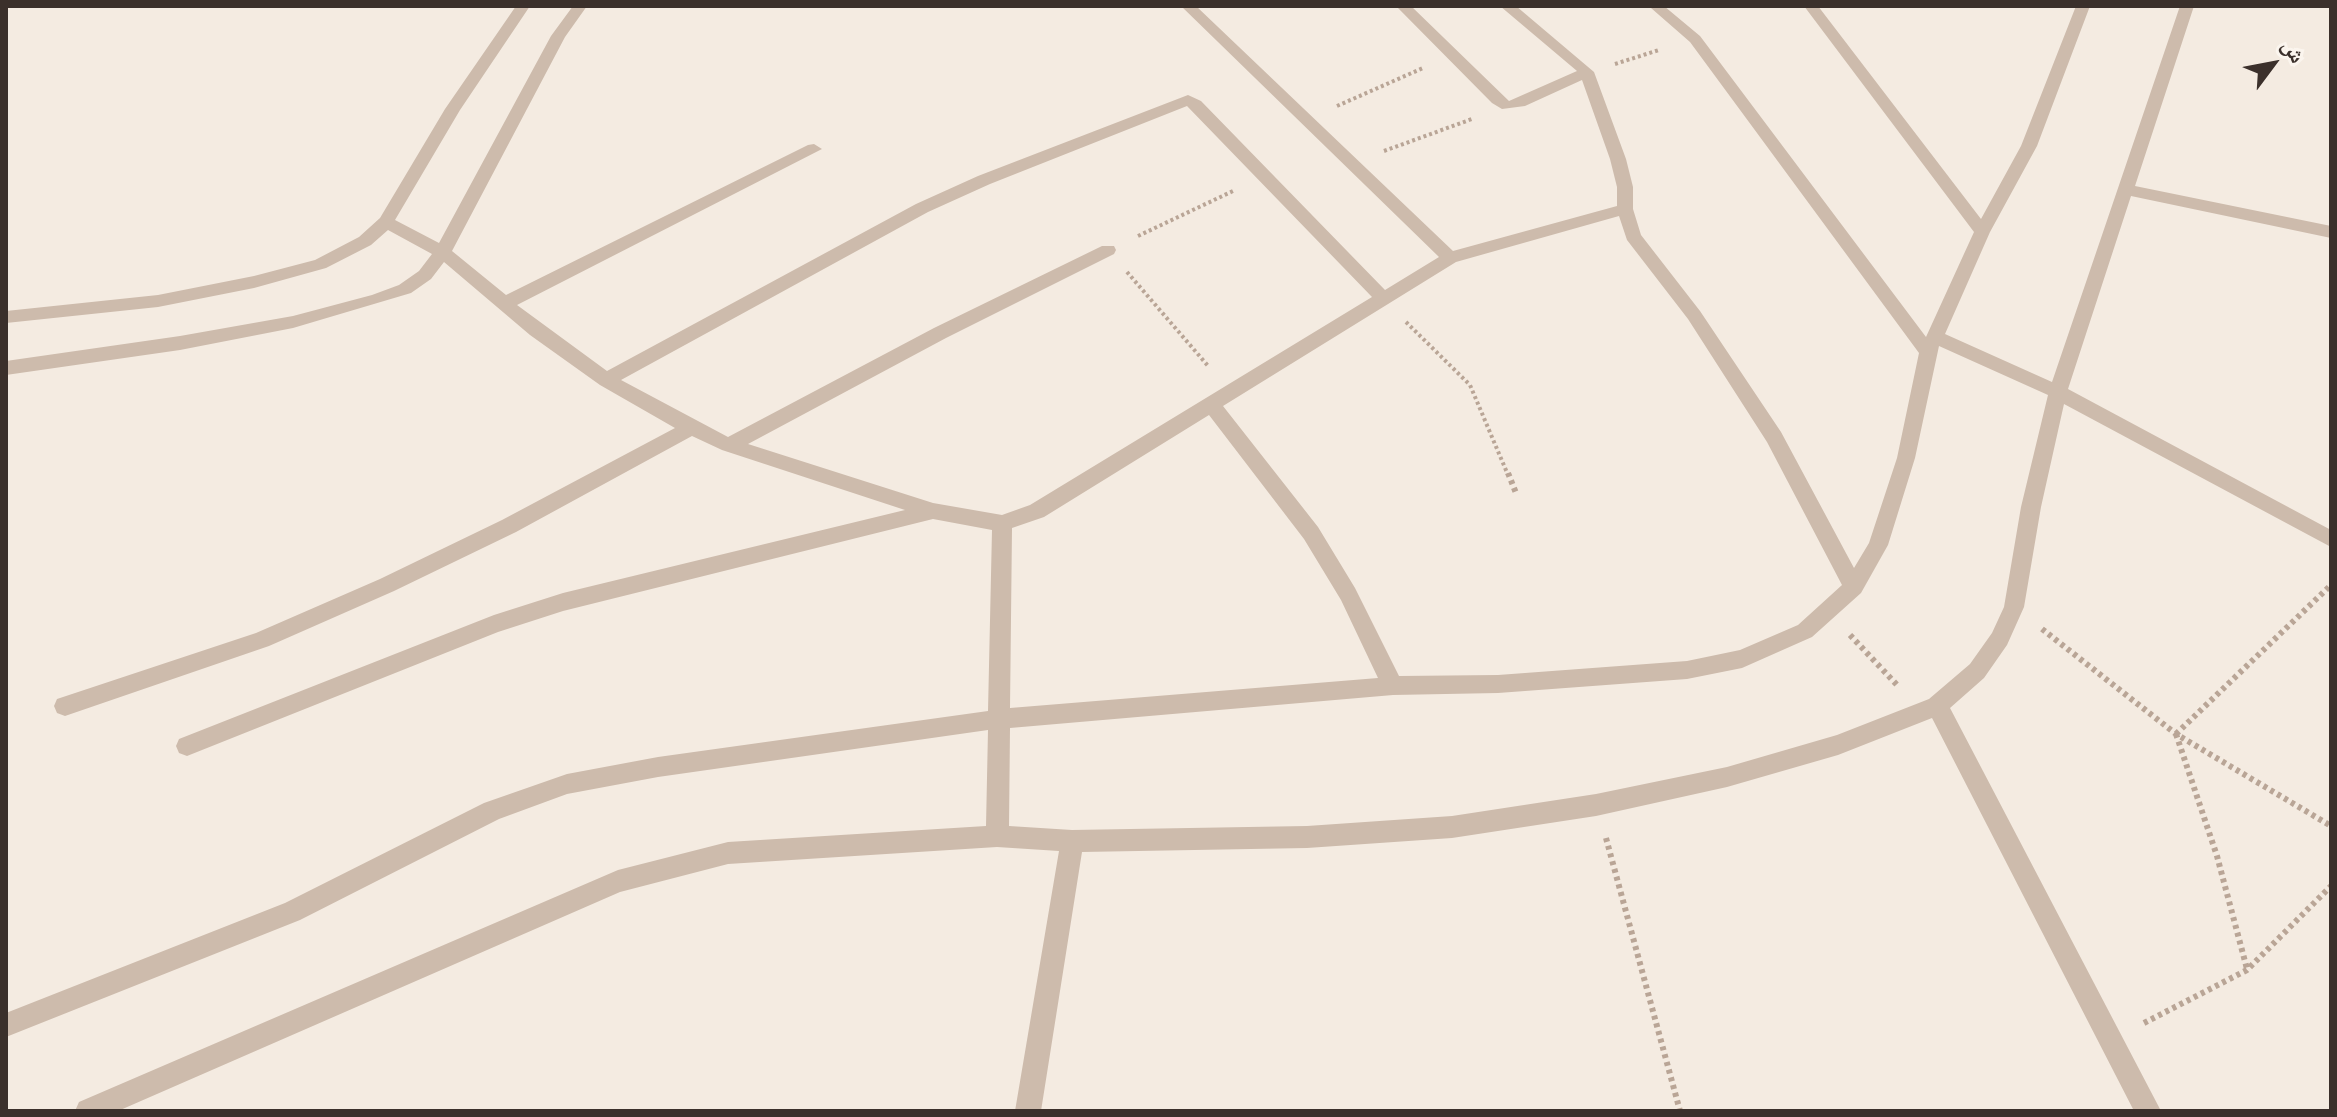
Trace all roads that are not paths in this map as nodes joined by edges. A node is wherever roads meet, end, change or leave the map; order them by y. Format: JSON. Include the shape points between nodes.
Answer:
{"nodes":[{"id":1,"x":523,"y":6,"type":"edge"},
{"id":2,"x":580,"y":6,"type":"edge"},
{"id":3,"x":1188,"y":6,"type":"edge"},
{"id":4,"x":1403,"y":6,"type":"edge"},
{"id":5,"x":1507,"y":6,"type":"edge"},
{"id":6,"x":1811,"y":6,"type":"edge"},
{"id":7,"x":2083,"y":6,"type":"edge"},
{"id":8,"x":2187,"y":6,"type":"edge"},
{"id":9,"x":1658,"y":8,"type":"dead end"},
{"id":10,"x":1587,"y":72,"type":"junction"},
{"id":11,"x":814,"y":149,"type":"dead end"},
{"id":12,"x":2127,"y":190,"type":"junction"},
{"id":13,"x":1625,"y":209,"type":"junction"},
{"id":14,"x":394,"y":226,"type":"junction"},
{"id":15,"x":1982,"y":232,"type":"junction"},
{"id":16,"x":2331,"y":232,"type":"edge"},
{"id":17,"x":1108,"y":250,"type":"road end"},
{"id":18,"x":443,"y":252,"type":"junction"},
{"id":19,"x":1450,"y":258,"type":"junction"},
{"id":20,"x":1383,"y":298,"type":"junction"},
{"id":21,"x":504,"y":304,"type":"junction"},
{"id":22,"x":6,"y":317,"type":"edge"},
{"id":23,"x":1932,"y":345,"type":"junction"},
{"id":24,"x":6,"y":368,"type":"edge"},
{"id":25,"x":606,"y":380,"type":"junction"},
{"id":26,"x":2058,"y":392,"type":"junction"},
{"id":27,"x":1211,"y":404,"type":"junction"},
{"id":28,"x":691,"y":428,"type":"junction"},
{"id":29,"x":729,"y":445,"type":"junction"},
{"id":30,"x":933,"y":511,"type":"junction"},
{"id":31,"x":1002,"y":523,"type":"junction"},
{"id":32,"x":2331,"y":539,"type":"edge"},
{"id":33,"x":1854,"y":587,"type":"junction"},
{"id":34,"x":1393,"y":686,"type":"junction"},
{"id":35,"x":65,"y":706,"type":"dead end"},
{"id":36,"x":1937,"y":706,"type":"junction"},
{"id":37,"x":999,"y":719,"type":"junction"},
{"id":38,"x":187,"y":746,"type":"dead end"},
{"id":39,"x":997,"y":836,"type":"junction"},
{"id":40,"x":1072,"y":841,"type":"junction"},
{"id":41,"x":6,"y":1025,"type":"edge"},
{"id":42,"x":88,"y":1111,"type":"edge"},
{"id":43,"x":1028,"y":1111,"type":"edge"},
{"id":44,"x":2148,"y":1111,"type":"edge"}],
"edges":[{"from":1,"to":14,"type":"street","via":[[453,109]]},
{"from":2,"to":18,"type":"street","via":[[558,36]]},
{"from":3,"to":19,"type":"street"},
{"from":4,"to":10,"type":"street","via":[[1507,106]]},
{"from":5,"to":10,"type":"street"},
{"from":6,"to":15,"type":"street"},
{"from":7,"to":15,"type":"street","via":[[2029,146]]},
{"from":8,"to":12,"type":"street"},
{"from":9,"to":23,"type":"street","via":[[1695,39]]},
{"from":10,"to":13,"type":"street","via":[[1618,159]]},
{"from":11,"to":21,"type":"street"},
{"from":12,"to":16,"type":"street"},
{"from":12,"to":26,"type":"street"},
{"from":13,"to":19,"type":"street"},
{"from":13,"to":33,"type":"street","via":[[1633,236],[1694,315],[1774,437]]},
{"from":14,"to":18,"type":"street"},
{"from":14,"to":22,"type":"street","via":[[320,264],[254,282],[158,301]]},
{"from":15,"to":23,"type":"street"},
{"from":17,"to":29,"type":"street"},
{"from":18,"to":21,"type":"street"},
{"from":18,"to":24,"type":"street","via":[[425,275],[376,300],[293,322]]},
{"from":19,"to":20,"type":"street"},
{"from":20,"to":25,"type":"street","via":[[1188,100],[922,208]]},
{"from":20,"to":27,"type":"street"},
{"from":21,"to":25,"type":"street"},
{"from":23,"to":26,"type":"street"},
{"from":23,"to":33,"type":"street","via":[[1906,458],[1878,545]]},
{"from":25,"to":28,"type":"street"},
{"from":26,"to":32,"type":"street"},
{"from":26,"to":36,"type":"street","via":[[2014,607],[1977,671]]},
{"from":27,"to":31,"type":"street","via":[[1037,511]]},
{"from":27,"to":34,"type":"street","via":[[1311,533]]},
{"from":28,"to":29,"type":"street"},
{"from":28,"to":35,"type":"street","via":[[387,585],[262,640]]},
{"from":29,"to":30,"type":"street"},
{"from":30,"to":31,"type":"street"},
{"from":30,"to":38,"type":"street","via":[[535,611]]},
{"from":31,"to":37,"type":"street"},
{"from":33,"to":34,"type":"street","via":[[1805,631],[1742,659],[1593,678]]},
{"from":34,"to":37,"type":"street"},
{"from":36,"to":40,"type":"street","via":[[1838,745],[1596,805],[1409,830]]},
{"from":36,"to":44,"type":"street"},
{"from":37,"to":39,"type":"street"},
{"from":37,"to":41,"type":"street","via":[[567,784],[492,811],[292,912]]},
{"from":39,"to":40,"type":"street"},
{"from":39,"to":42,"type":"street","via":[[728,853],[618,881]]},
{"from":40,"to":43,"type":"street"}]}
